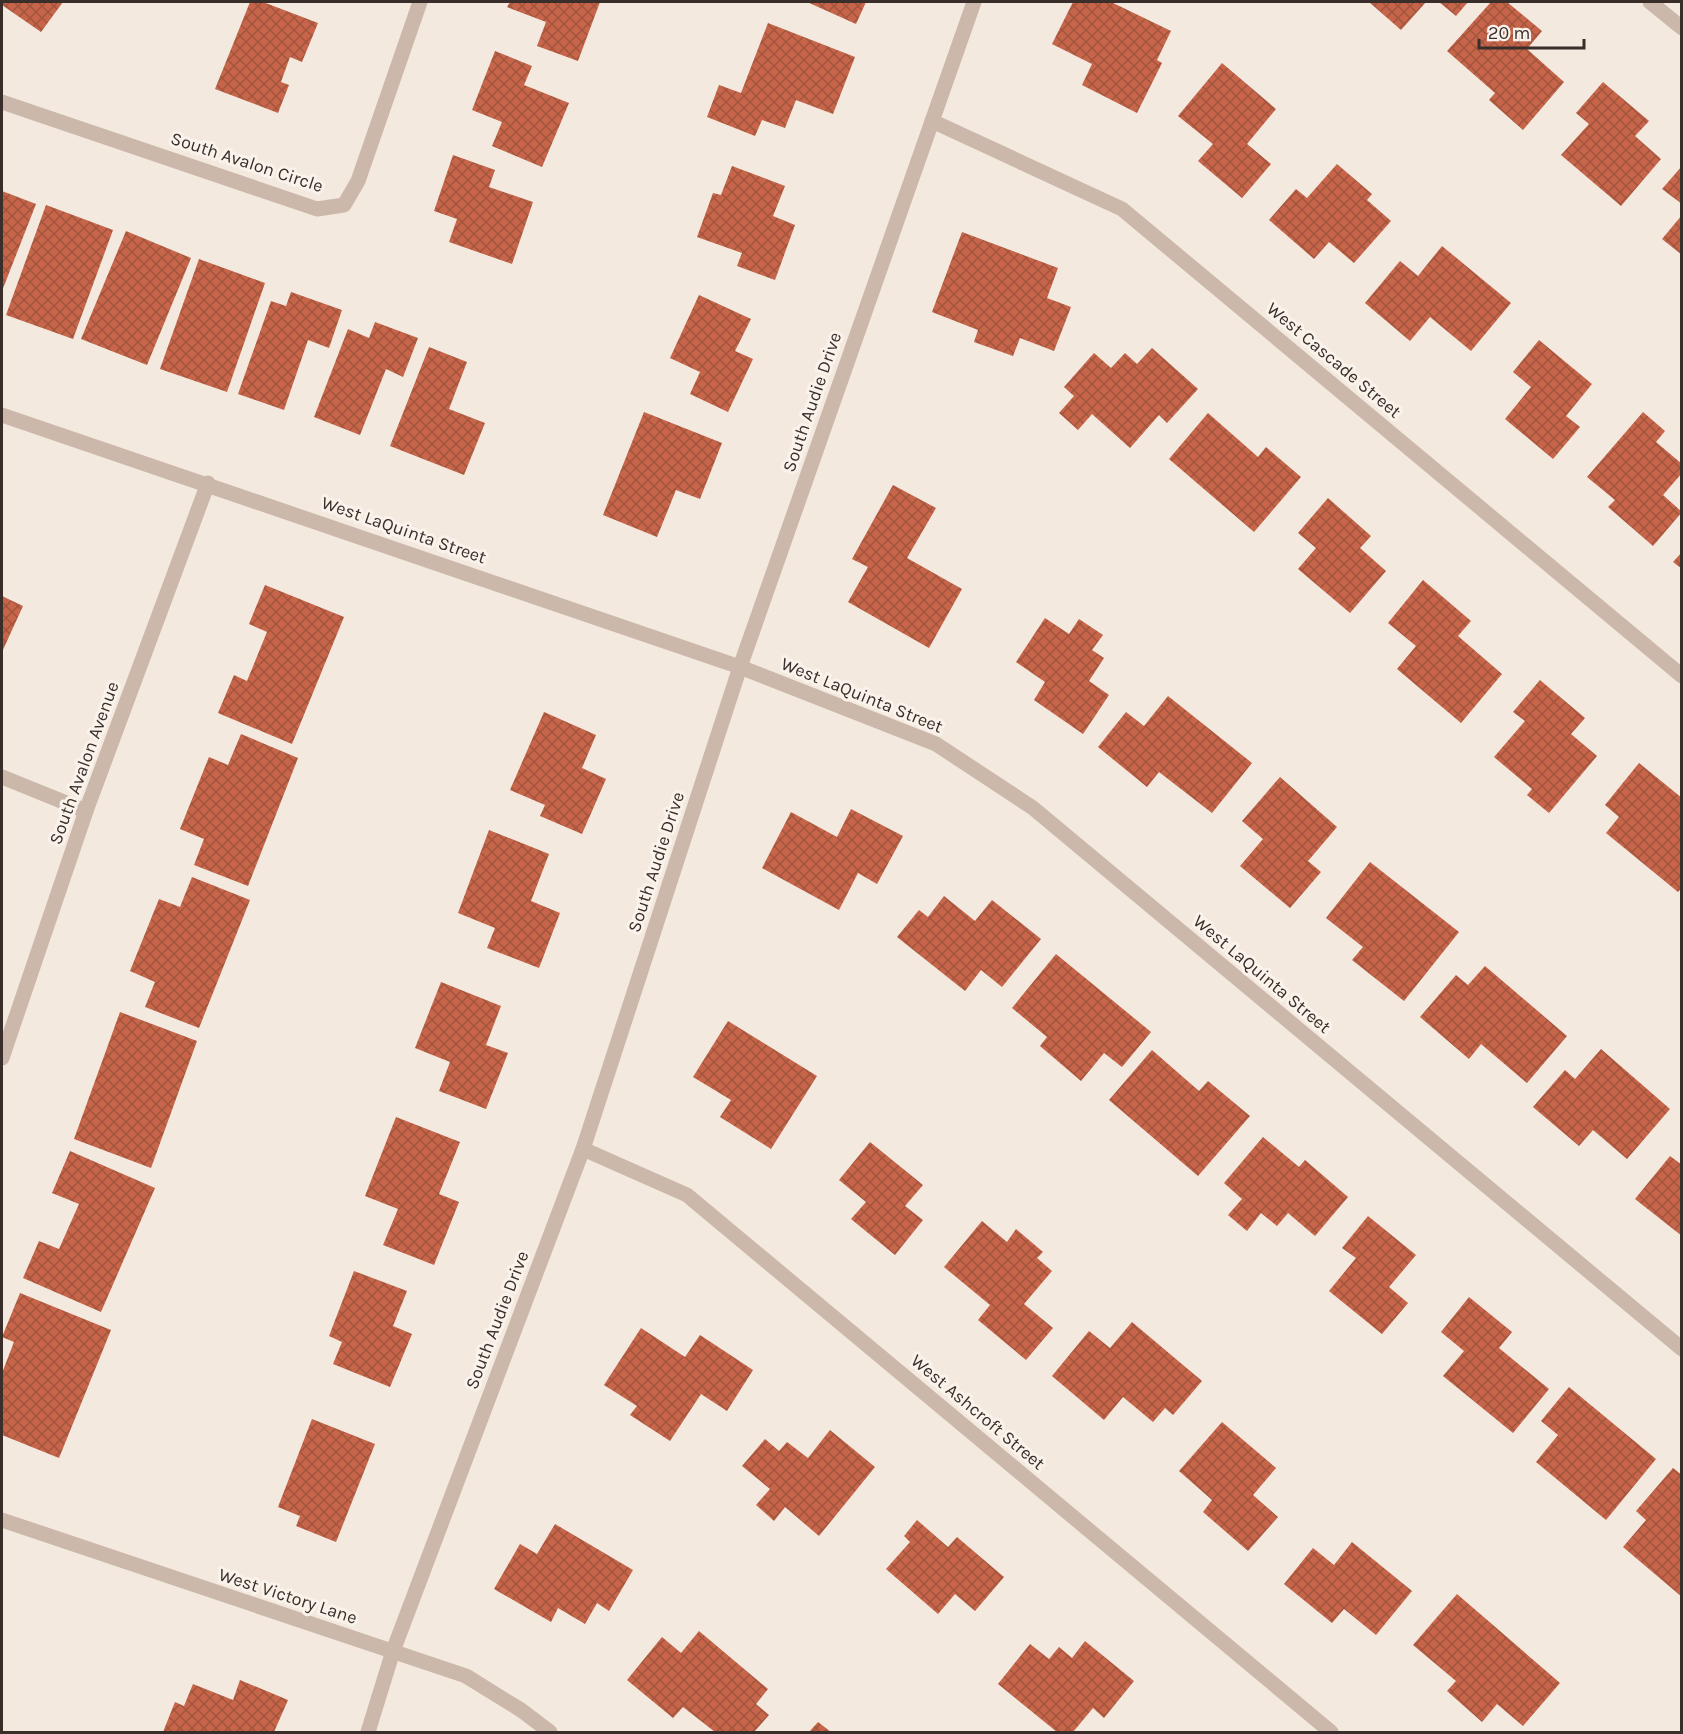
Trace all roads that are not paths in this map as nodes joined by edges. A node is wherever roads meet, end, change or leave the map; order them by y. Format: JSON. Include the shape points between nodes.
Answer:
{"nodes":[{"id":1,"x":420,"y":2,"type":"edge"},
{"id":2,"x":974,"y":2,"type":"edge"},
{"id":3,"x":1650,"y":2,"type":"edge"},
{"id":4,"x":1682,"y":28,"type":"edge"},
{"id":5,"x":2,"y":102,"type":"edge"},
{"id":6,"x":932,"y":121,"type":"junction"},
{"id":7,"x":2,"y":415,"type":"edge"},
{"id":8,"x":208,"y":483,"type":"junction"},
{"id":9,"x":740,"y":667,"type":"junction"},
{"id":10,"x":1682,"y":676,"type":"edge"},
{"id":11,"x":2,"y":777,"type":"edge"},
{"id":12,"x":86,"y":810,"type":"junction"},
{"id":13,"x":2,"y":1058,"type":"edge"},
{"id":14,"x":583,"y":1149,"type":"junction"},
{"id":15,"x":1682,"y":1349,"type":"edge"},
{"id":16,"x":2,"y":1521,"type":"edge"},
{"id":17,"x":393,"y":1651,"type":"junction"},
{"id":18,"x":368,"y":1732,"type":"edge"},
{"id":19,"x":550,"y":1732,"type":"edge"},
{"id":20,"x":1331,"y":1732,"type":"edge"}],
"edges":[{"from":1,"to":5,"type":"street","name":"South Avalon Circle","via":[[358,181],[344,205],[317,208]]},
{"from":2,"to":6,"type":"street","name":"South Audie Drive"},
{"from":3,"to":4,"type":"street"},
{"from":6,"to":9,"type":"street","name":"South Audie Drive"},
{"from":6,"to":10,"type":"street","name":"West Cascade Street","via":[[1122,209]]},
{"from":7,"to":8,"type":"street","name":"West LaQuinta Street"},
{"from":8,"to":9,"type":"street","name":"West LaQuinta Street"},
{"from":8,"to":12,"type":"street","name":"South Avalon Avenue"},
{"from":9,"to":14,"type":"street","name":"South Audie Drive"},
{"from":9,"to":15,"type":"street","name":"West LaQuinta Street","via":[[936,744],[1033,808]]},
{"from":11,"to":12,"type":"street"},
{"from":12,"to":13,"type":"street","name":"South Avalon Avenue"},
{"from":14,"to":17,"type":"street","name":"South Audie Drive"},
{"from":14,"to":20,"type":"street","name":"West Ashcroft Street","via":[[687,1195]]},
{"from":16,"to":17,"type":"street","name":"West Victory Lane"},
{"from":17,"to":18,"type":"street","name":"South Audie Drive"},
{"from":17,"to":19,"type":"street","name":"West Victory Lane","via":[[466,1676]]}]}
